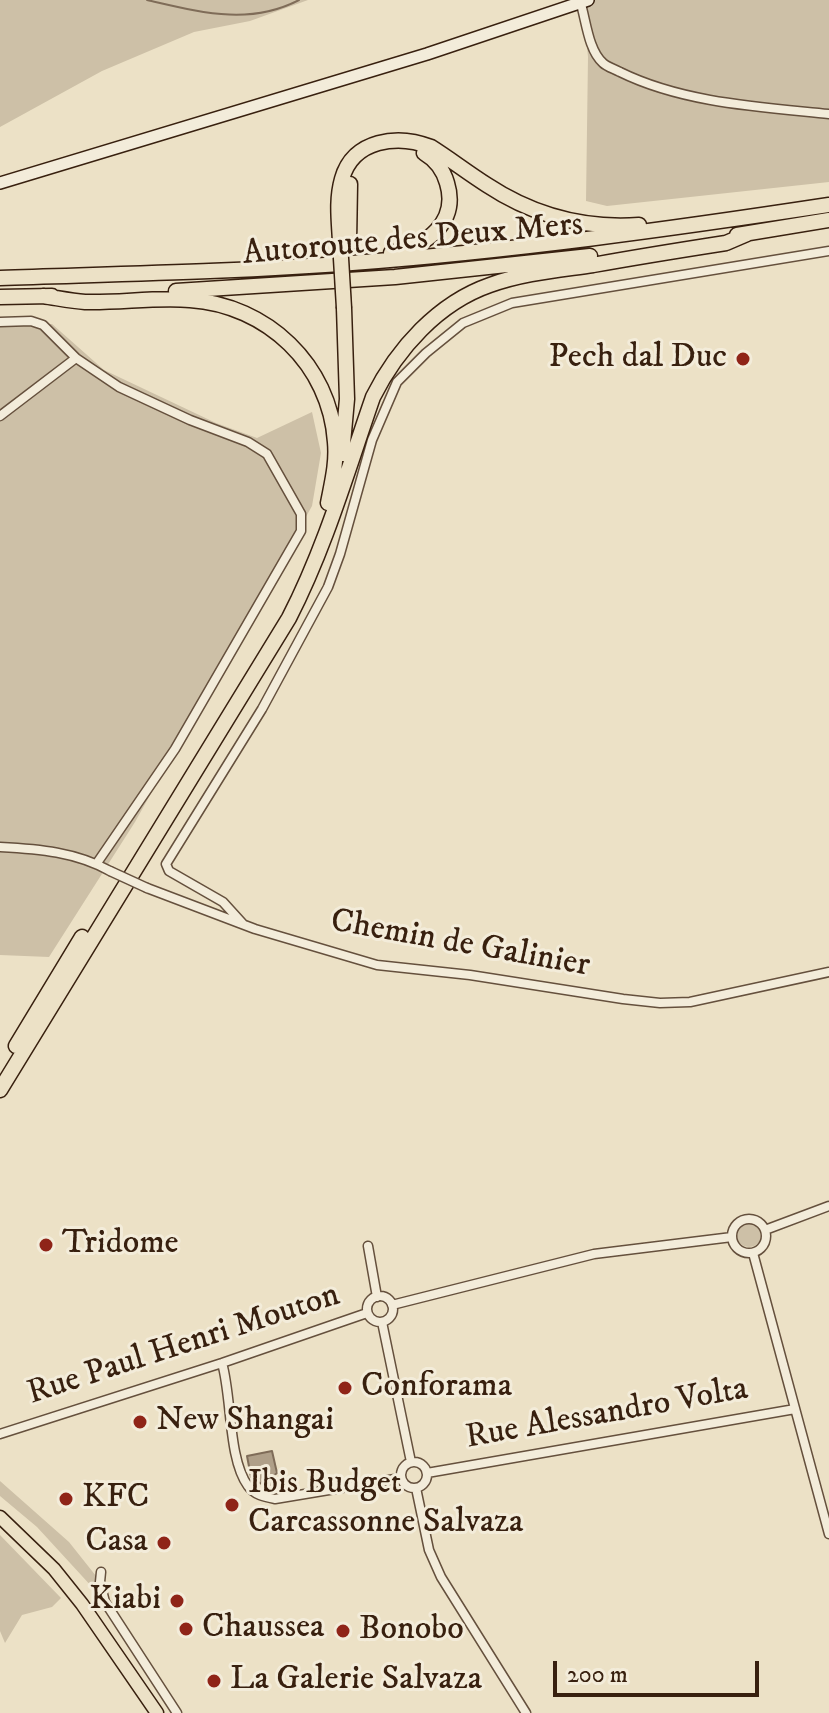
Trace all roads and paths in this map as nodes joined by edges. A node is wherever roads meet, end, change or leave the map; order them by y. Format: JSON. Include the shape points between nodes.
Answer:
{"nodes":[{"id":1,"x":583,"y":1,"type":"edge"},
{"id":2,"x":829,"y":114,"type":"edge"},
{"id":3,"x":0,"y":183,"type":"edge"},
{"id":4,"x":829,"y":205,"type":"edge"},
{"id":5,"x":829,"y":220,"type":"edge"},
{"id":6,"x":702,"y":224,"type":"junction"},
{"id":7,"x":747,"y":234,"type":"junction"},
{"id":8,"x":344,"y":243,"type":"junction"},
{"id":9,"x":829,"y":251,"type":"edge"},
{"id":10,"x":352,"y":263,"type":"junction"},
{"id":11,"x":0,"y":278,"type":"edge"},
{"id":12,"x":43,"y":296,"type":"junction"},
{"id":13,"x":0,"y":297,"type":"edge"},
{"id":14,"x":0,"y":322,"type":"edge"},
{"id":15,"x":76,"y":358,"type":"junction"},
{"id":16,"x":0,"y":416,"type":"edge"},
{"id":17,"x":333,"y":499,"type":"junction"},
{"id":18,"x":0,"y":847,"type":"edge"},
{"id":19,"x":97,"y":863,"type":"junction"},
{"id":20,"x":243,"y":924,"type":"junction"},
{"id":21,"x":829,"y":972,"type":"edge"},
{"id":22,"x":0,"y":1072,"type":"edge"},
{"id":23,"x":0,"y":1090,"type":"edge"},
{"id":24,"x":829,"y":1206,"type":"edge"},
{"id":25,"x":765,"y":1230,"type":"junction"},
{"id":26,"x":732,"y":1237,"type":"junction"},
{"id":27,"x":368,"y":1246,"type":"dead end"},
{"id":28,"x":753,"y":1253,"type":"junction"},
{"id":29,"x":377,"y":1297,"type":"junction"},
{"id":30,"x":392,"y":1305,"type":"junction"},
{"id":31,"x":367,"y":1313,"type":"junction"},
{"id":32,"x":382,"y":1322,"type":"junction"},
{"id":33,"x":222,"y":1363,"type":"junction"},
{"id":34,"x":795,"y":1409,"type":"junction"},
{"id":35,"x":0,"y":1432,"type":"edge"},
{"id":36,"x":411,"y":1462,"type":"junction"},
{"id":37,"x":427,"y":1473,"type":"junction"},
{"id":38,"x":401,"y":1478,"type":"junction"},
{"id":39,"x":416,"y":1488,"type":"junction"},
{"id":40,"x":0,"y":1517,"type":"edge"},
{"id":41,"x":829,"y":1534,"type":"edge"},
{"id":42,"x":101,"y":1572,"type":"dead end"},
{"id":43,"x":157,"y":1713,"type":"edge"},
{"id":44,"x":177,"y":1713,"type":"edge"},
{"id":45,"x":526,"y":1713,"type":"edge"}],
"edges":[{"from":1,"to":2,"type":"street","via":[[603,63],[641,82],[755,107]]},
{"from":1,"to":3,"type":"main road","via":[[351,78]]},
{"from":4,"to":6,"type":"highway","name":"Autoroute des Deux Mers"},
{"from":5,"to":7,"type":"highway","name":"Autoroute des Deux Mers"},
{"from":6,"to":8,"type":"highway","via":[[606,226],[545,215],[510,200],[431,147],[396,139],[359,153],[344,172],[338,205]]},
{"from":6,"to":10,"type":"highway","name":"Autoroute des Deux Mers","via":[[523,248]]},
{"from":7,"to":12,"type":"highway","name":"Autoroute des Deux Mers","via":[[395,277]]},
{"from":7,"to":17,"type":"highway","via":[[726,243],[505,280],[445,310],[413,338],[384,376]]},
{"from":8,"to":10,"type":"highway","via":[[349,187],[365,159],[402,147],[424,152],[439,164],[450,202],[435,233],[417,246]]},
{"from":8,"to":17,"type":"highway","bridge":true,"via":[[345,429]]},
{"from":9,"to":20,"type":"street","via":[[512,303],[463,323],[397,382],[372,440],[328,587],[262,709],[166,864],[169,871],[223,902]]},
{"from":10,"to":11,"type":"highway","name":"Autoroute des Deux Mers"},
{"from":12,"to":13,"type":"highway","name":"Autoroute des Deux Mers"},
{"from":12,"to":17,"type":"highway","via":[[83,302],[191,300],[241,312],[277,332],[311,367],[329,408],[336,461]]},
{"from":14,"to":15,"type":"street","via":[[43,325]]},
{"from":15,"to":16,"type":"street"},
{"from":15,"to":19,"type":"street","via":[[119,387],[267,454],[301,514],[301,531],[175,749]]},
{"from":17,"to":22,"type":"highway","via":[[282,614]]},
{"from":17,"to":23,"type":"highway","via":[[311,574],[289,618]]},
{"from":18,"to":19,"type":"street","name":"Chemin de Galinier","via":[[50,850]]},
{"from":19,"to":20,"type":"street","name":"Chemin de Galinier","bridge":true},
{"from":20,"to":21,"type":"street","name":"Chemin de Galinier","via":[[377,965],[660,1003],[690,1002]]},
{"from":24,"to":25,"type":"street"},
{"from":25,"to":26,"type":"street","via":[[758,1221],[745,1219],[735,1226]]},
{"from":25,"to":28,"type":"street","via":[[765,1242]]},
{"from":26,"to":28,"type":"street","via":[[736,1248]]},
{"from":26,"to":30,"type":"street","name":"Rue Paul Henri Mouton","via":[[594,1254]]},
{"from":27,"to":29,"type":"street"},
{"from":28,"to":34,"type":"street"},
{"from":29,"to":30,"type":"street"},
{"from":29,"to":31,"type":"street"},
{"from":30,"to":32,"type":"street","via":[[392,1314]]},
{"from":31,"to":32,"type":"street"},
{"from":31,"to":33,"type":"street","name":"Rue Paul Henri Mouton"},
{"from":32,"to":36,"type":"street"},
{"from":33,"to":35,"type":"street","name":"Rue Paul Henri Mouton"},
{"from":33,"to":38,"type":"street","via":[[240,1471],[249,1488],[275,1499]]},
{"from":34,"to":37,"type":"street","name":"Rue Alessandro Volta"},
{"from":34,"to":41,"type":"street"},
{"from":36,"to":37,"type":"street","via":[[422,1464]]},
{"from":36,"to":38,"type":"street"},
{"from":37,"to":39,"type":"street","via":[[425,1483]]},
{"from":38,"to":39,"type":"street"},
{"from":39,"to":45,"type":"street","via":[[429,1550],[441,1577]]},
{"from":40,"to":43,"type":"main road","via":[[54,1569]]},
{"from":42,"to":44,"type":"street","via":[[105,1602]]}]}
